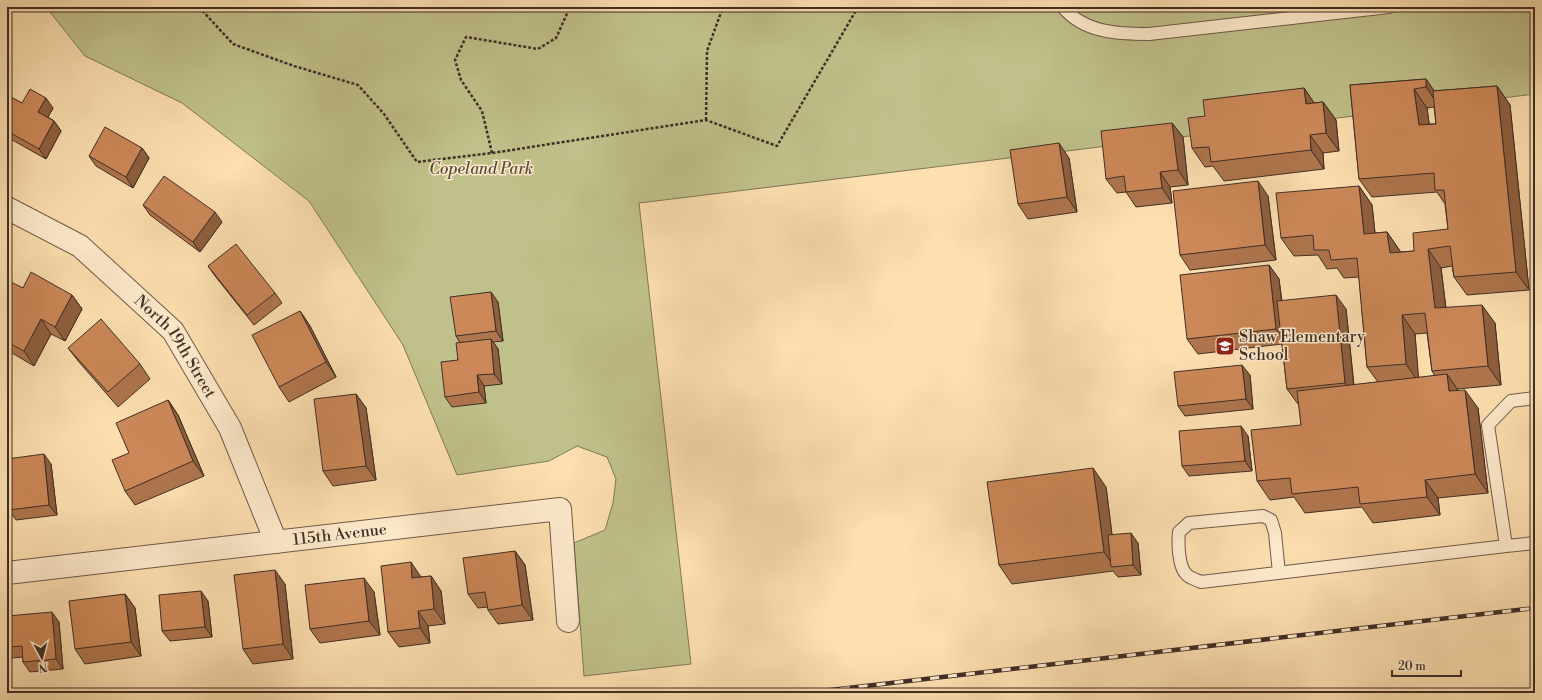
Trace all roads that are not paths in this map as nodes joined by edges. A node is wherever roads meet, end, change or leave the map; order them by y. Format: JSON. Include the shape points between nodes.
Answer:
{"nodes":[{"id":1,"x":1063,"y":7,"type":"edge"},
{"id":2,"x":1389,"y":7,"type":"edge"},
{"id":3,"x":7,"y":208,"type":"edge"},
{"id":4,"x":1535,"y":398,"type":"edge"},
{"id":5,"x":276,"y":542,"type":"junction"},
{"id":6,"x":1535,"y":543,"type":"edge"},
{"id":7,"x":1506,"y":546,"type":"junction"},
{"id":8,"x":7,"y":573,"type":"edge"},
{"id":9,"x":1278,"y":573,"type":"junction"},
{"id":10,"x":568,"y":621,"type":"dead end"}],
"edges":[{"from":1,"to":2,"type":"lane","via":[[1082,23],[1098,30],[1127,34],[1149,34]]},
{"from":3,"to":5,"type":"street","name":"North 19th Street","via":[[80,246],[173,331],[230,428]]},
{"from":4,"to":7,"type":"lane","via":[[1512,401],[1488,425]]},
{"from":5,"to":8,"type":"street","name":"115th Avenue"},
{"from":5,"to":10,"type":"street","name":"115th Avenue","via":[[560,509]]},
{"from":6,"to":7,"type":"lane"},
{"from":7,"to":9,"type":"lane"},
{"from":9,"to":9,"type":"lane","via":[[1201,582],[1186,574],[1178,541],[1179,532],[1189,523],[1263,516],[1271,520],[1275,533]]}]}
